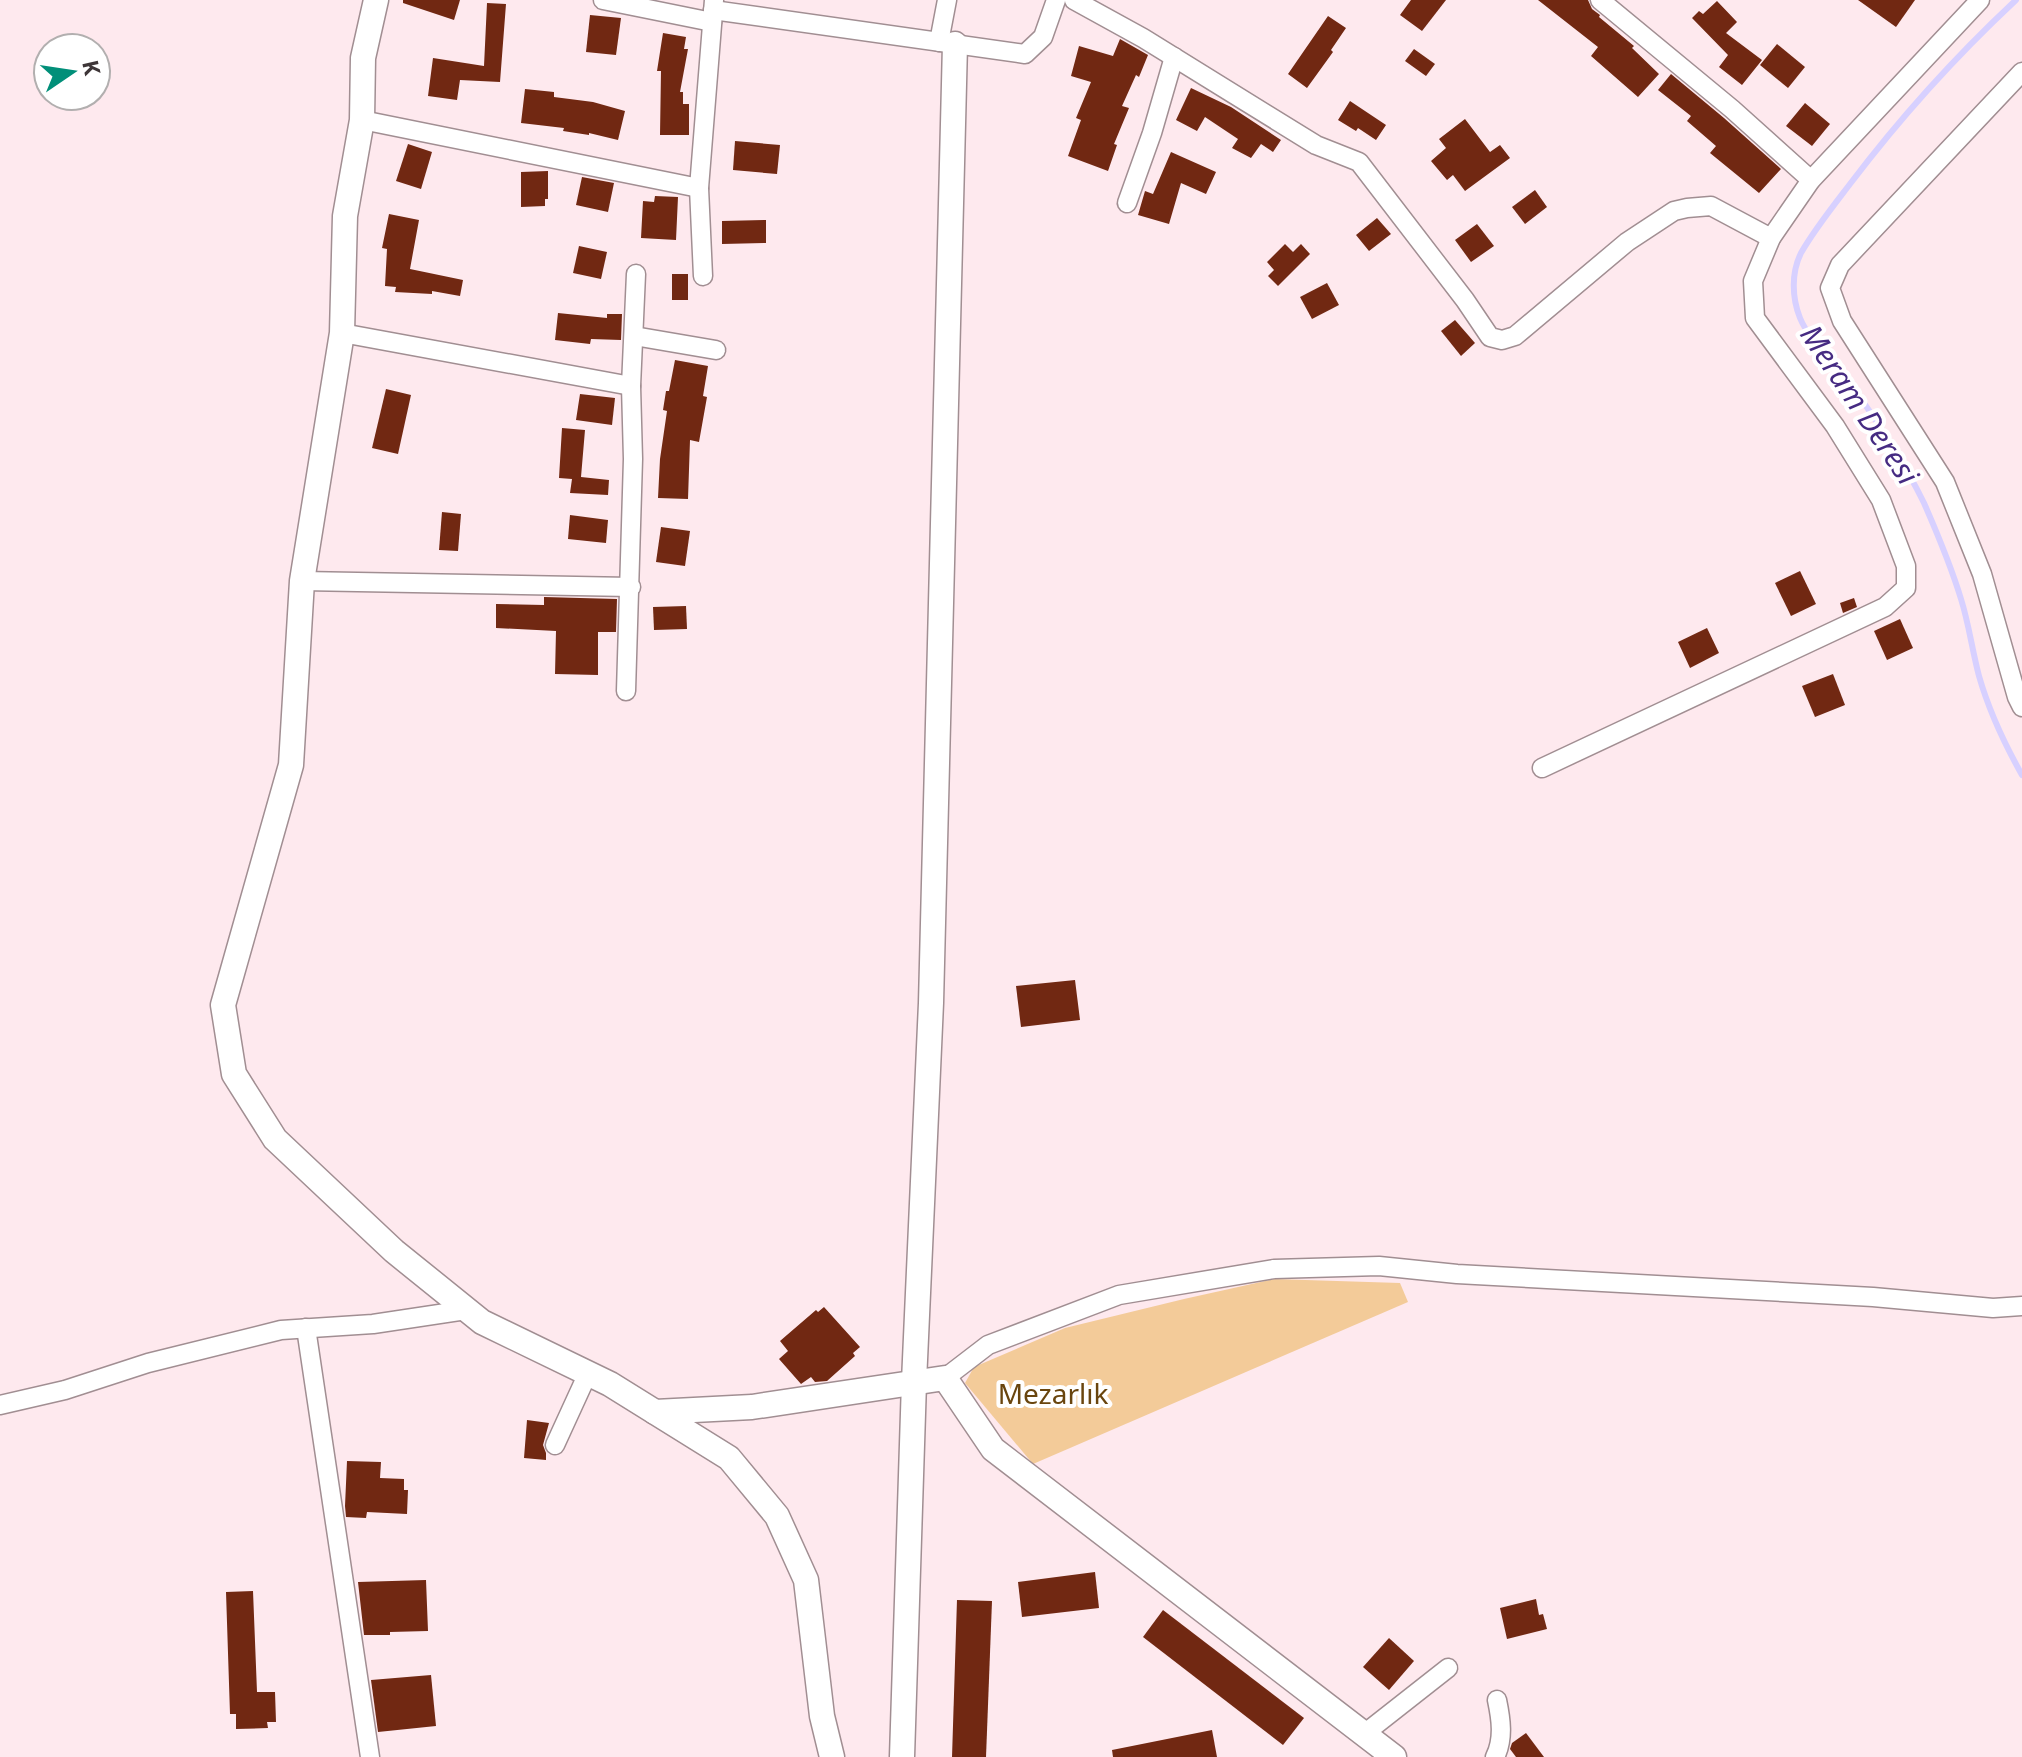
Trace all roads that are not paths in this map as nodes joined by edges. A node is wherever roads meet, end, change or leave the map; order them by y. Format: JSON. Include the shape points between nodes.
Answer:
{"nodes":[{"id":1,"x":376,"y":0,"type":"edge"},
{"id":2,"x":603,"y":0,"type":"edge"},
{"id":3,"x":947,"y":0,"type":"edge"},
{"id":4,"x":1056,"y":0,"type":"edge"},
{"id":5,"x":1074,"y":0,"type":"edge"},
{"id":6,"x":1600,"y":0,"type":"edge"},
{"id":7,"x":1980,"y":0,"type":"edge"},
{"id":8,"x":713,"y":11,"type":"edge"},
{"id":9,"x":947,"y":43,"type":"junction"},
{"id":10,"x":1174,"y":57,"type":"junction"},
{"id":11,"x":2022,"y":72,"type":"edge"},
{"id":12,"x":362,"y":120,"type":"junction"},
{"id":13,"x":1811,"y":180,"type":"junction"},
{"id":14,"x":699,"y":188,"type":"junction"},
{"id":15,"x":1127,"y":203,"type":"dead end"},
{"id":16,"x":1771,"y":238,"type":"junction"},
{"id":17,"x":636,"y":274,"type":"dead end"},
{"id":18,"x":703,"y":276,"type":"dead end"},
{"id":19,"x":342,"y":333,"type":"junction"},
{"id":20,"x":634,"y":336,"type":"junction"},
{"id":21,"x":716,"y":350,"type":"dead end"},
{"id":22,"x":631,"y":386,"type":"junction"},
{"id":23,"x":302,"y":581,"type":"junction"},
{"id":24,"x":631,"y":587,"type":"junction"},
{"id":25,"x":626,"y":691,"type":"dead end"},
{"id":26,"x":2022,"y":707,"type":"edge"},
{"id":27,"x":1542,"y":768,"type":"dead end"},
{"id":28,"x":2022,"y":1306,"type":"edge"},
{"id":29,"x":466,"y":1310,"type":"junction"},
{"id":30,"x":306,"y":1328,"type":"junction"},
{"id":31,"x":588,"y":1373,"type":"junction"},
{"id":32,"x":945,"y":1378,"type":"junction"},
{"id":33,"x":914,"y":1382,"type":"junction"},
{"id":34,"x":0,"y":1405,"type":"edge"},
{"id":35,"x":655,"y":1412,"type":"junction"},
{"id":36,"x":555,"y":1445,"type":"dead end"},
{"id":37,"x":1448,"y":1668,"type":"dead end"},
{"id":38,"x":1497,"y":1700,"type":"dead end"},
{"id":39,"x":1364,"y":1734,"type":"junction"},
{"id":40,"x":370,"y":1757,"type":"edge"},
{"id":41,"x":832,"y":1757,"type":"edge"},
{"id":42,"x":902,"y":1757,"type":"edge"},
{"id":43,"x":1394,"y":1757,"type":"edge"},
{"id":44,"x":1495,"y":1757,"type":"edge"}],
"edges":[{"from":1,"to":12,"type":"street","via":[[363,58]]},
{"from":2,"to":8,"type":"street"},
{"from":3,"to":9,"type":"street"},
{"from":4,"to":9,"type":"street","via":[[1043,37],[1025,54]]},
{"from":5,"to":10,"type":"street"},
{"from":6,"to":13,"type":"street"},
{"from":7,"to":13,"type":"street"},
{"from":8,"to":9,"type":"street"},
{"from":8,"to":14,"type":"street"},
{"from":9,"to":33,"type":"street","via":[[931,987]]},
{"from":10,"to":15,"type":"street"},
{"from":10,"to":16,"type":"street","via":[[1316,145],[1359,162],[1490,337],[1515,336],[1627,242],[1674,211],[1711,206]]},
{"from":11,"to":26,"type":"street","via":[[1840,265],[1830,288],[1842,321],[1945,482],[1982,574]]},
{"from":12,"to":14,"type":"street"},
{"from":12,"to":19,"type":"street","via":[[345,216]]},
{"from":13,"to":16,"type":"street"},
{"from":14,"to":18,"type":"street"},
{"from":16,"to":27,"type":"street","via":[[1753,281],[1755,318],[1835,426],[1881,500],[1906,566],[1906,588],[1885,607]]},
{"from":17,"to":20,"type":"street"},
{"from":19,"to":22,"type":"street"},
{"from":19,"to":23,"type":"street"},
{"from":20,"to":21,"type":"street"},
{"from":20,"to":22,"type":"street"},
{"from":22,"to":24,"type":"street"},
{"from":23,"to":24,"type":"street"},
{"from":23,"to":29,"type":"street","via":[[291,765],[223,1005],[234,1074],[275,1139],[394,1251]]},
{"from":24,"to":25,"type":"street"},
{"from":28,"to":32,"type":"street","via":[[1379,1266],[1274,1269],[1119,1295],[988,1345]]},
{"from":29,"to":30,"type":"street"},
{"from":29,"to":31,"type":"street"},
{"from":30,"to":34,"type":"street","via":[[148,1363]]},
{"from":30,"to":40,"type":"street"},
{"from":31,"to":35,"type":"street"},
{"from":31,"to":36,"type":"street"},
{"from":32,"to":33,"type":"street"},
{"from":32,"to":39,"type":"street","via":[[993,1449]]},
{"from":33,"to":35,"type":"street","via":[[752,1407]]},
{"from":33,"to":42,"type":"street"},
{"from":35,"to":41,"type":"street","via":[[729,1458],[777,1516],[806,1580]]},
{"from":37,"to":39,"type":"street"},
{"from":38,"to":44,"type":"street","via":[[1502,1722]]},
{"from":39,"to":43,"type":"street"}]}
